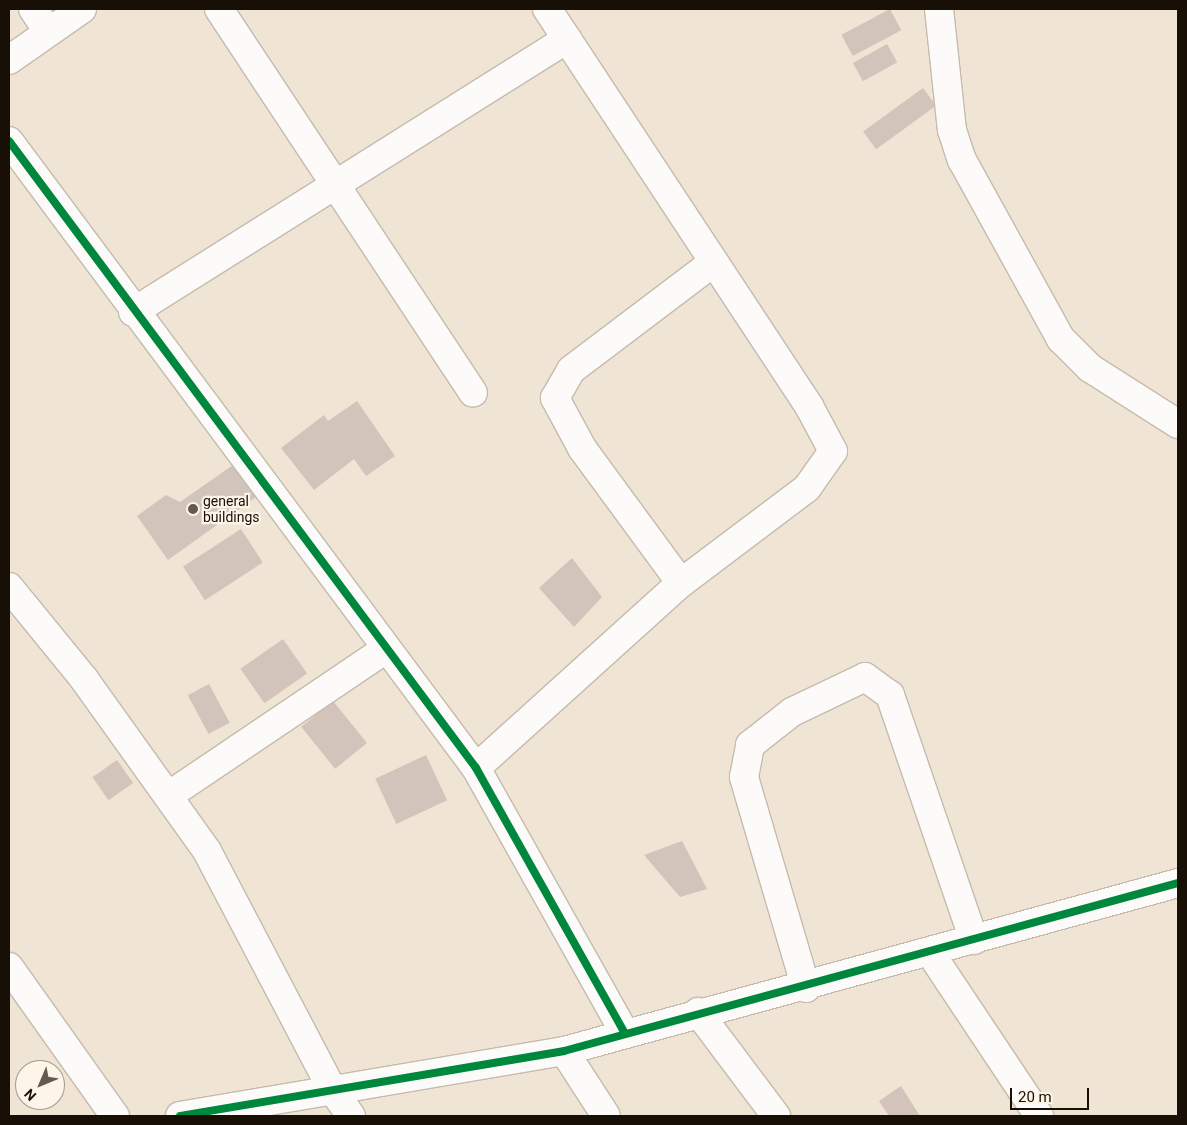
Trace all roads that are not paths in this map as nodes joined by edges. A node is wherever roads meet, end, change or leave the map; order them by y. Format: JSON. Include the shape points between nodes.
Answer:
{"nodes":[{"id":1,"x":82,"y":9,"type":"edge"},
{"id":2,"x":219,"y":9,"type":"edge"},
{"id":3,"x":547,"y":9,"type":"edge"},
{"id":4,"x":939,"y":9,"type":"edge"},
{"id":5,"x":41,"y":20,"type":"edge"},
{"id":6,"x":567,"y":39,"type":"junction"},
{"id":7,"x":9,"y":60,"type":"edge"},
{"id":8,"x":9,"y":141,"type":"edge"},
{"id":9,"x":334,"y":183,"type":"junction"},
{"id":10,"x":714,"y":262,"type":"junction"},
{"id":11,"x":133,"y":312,"type":"junction"},
{"id":12,"x":473,"y":393,"type":"dead end"},
{"id":13,"x":1178,"y":424,"type":"edge"},
{"id":14,"x":681,"y":584,"type":"junction"},
{"id":15,"x":9,"y":587,"type":"edge"},
{"id":16,"x":386,"y":649,"type":"junction"},
{"id":17,"x":476,"y":768,"type":"junction"},
{"id":18,"x":168,"y":796,"type":"junction"},
{"id":19,"x":1178,"y":883,"type":"edge"},
{"id":20,"x":974,"y":940,"type":"junction"},
{"id":21,"x":931,"y":954,"type":"junction"},
{"id":22,"x":9,"y":967,"type":"edge"},
{"id":23,"x":806,"y":988,"type":"junction"},
{"id":24,"x":698,"y":1012,"type":"junction"},
{"id":25,"x":625,"y":1033,"type":"junction"},
{"id":26,"x":564,"y":1051,"type":"junction"},
{"id":27,"x":332,"y":1089,"type":"junction"},
{"id":28,"x":116,"y":1116,"type":"edge"},
{"id":29,"x":180,"y":1116,"type":"edge"},
{"id":30,"x":351,"y":1116,"type":"edge"},
{"id":31,"x":606,"y":1116,"type":"edge"},
{"id":32,"x":776,"y":1116,"type":"edge"},
{"id":33,"x":1039,"y":1116,"type":"edge"}],
"edges":[{"from":1,"to":5,"type":"street"},
{"from":2,"to":9,"type":"street"},
{"from":3,"to":6,"type":"street"},
{"from":4,"to":13,"type":"street","via":[[952,130],[962,160],[1061,339],[1090,368]]},
{"from":5,"to":7,"type":"street"},
{"from":6,"to":9,"type":"street"},
{"from":6,"to":10,"type":"street"},
{"from":8,"to":11,"type":"street"},
{"from":9,"to":11,"type":"street"},
{"from":9,"to":12,"type":"street"},
{"from":10,"to":14,"type":"street","via":[[809,406],[833,451],[807,488]]},
{"from":10,"to":14,"type":"street","via":[[571,370],[555,398],[582,448]]},
{"from":11,"to":16,"type":"street"},
{"from":14,"to":17,"type":"street"},
{"from":15,"to":18,"type":"street","via":[[84,679]]},
{"from":16,"to":17,"type":"street"},
{"from":16,"to":18,"type":"street"},
{"from":17,"to":25,"type":"street"},
{"from":18,"to":27,"type":"street","via":[[208,851]]},
{"from":19,"to":20,"type":"street"},
{"from":20,"to":21,"type":"street"},
{"from":20,"to":23,"type":"street","via":[[890,695],[865,677],[792,712],[750,744],[744,778]]},
{"from":21,"to":23,"type":"street"},
{"from":21,"to":33,"type":"street"},
{"from":22,"to":28,"type":"street"},
{"from":23,"to":24,"type":"street"},
{"from":24,"to":25,"type":"street"},
{"from":24,"to":32,"type":"street"},
{"from":25,"to":26,"type":"street"},
{"from":26,"to":27,"type":"street"},
{"from":26,"to":31,"type":"street"},
{"from":27,"to":29,"type":"street"},
{"from":27,"to":30,"type":"street"}]}
